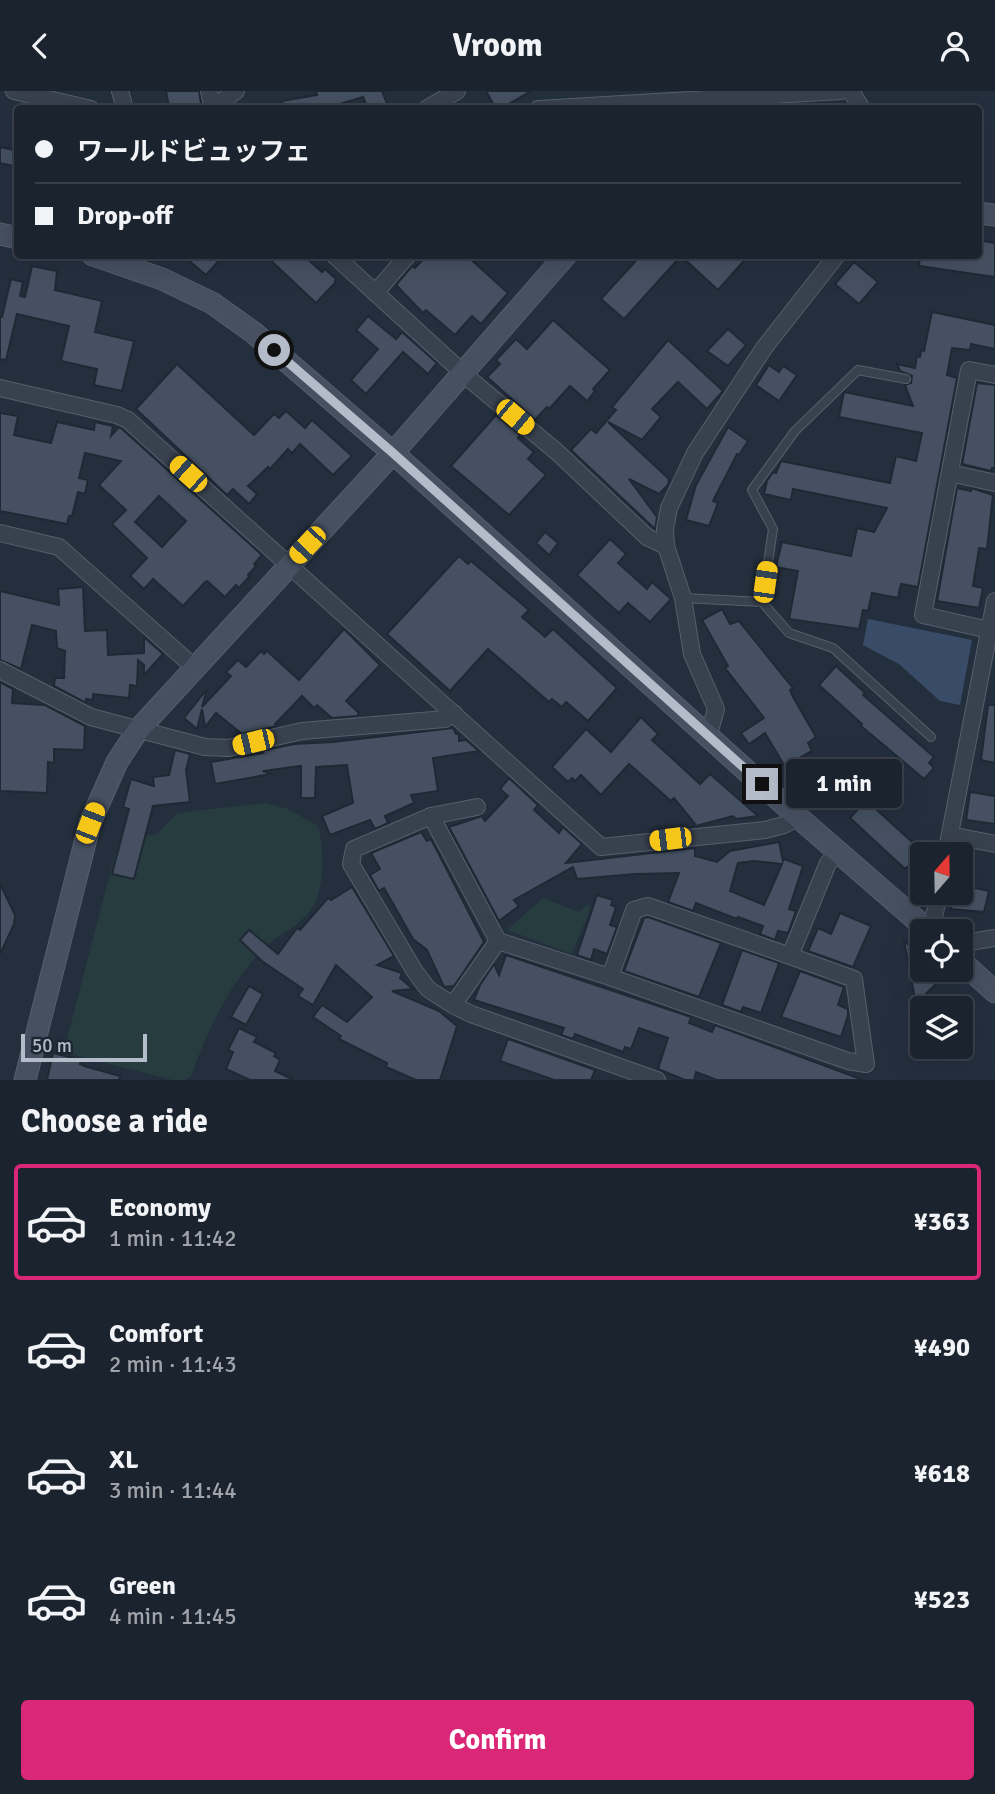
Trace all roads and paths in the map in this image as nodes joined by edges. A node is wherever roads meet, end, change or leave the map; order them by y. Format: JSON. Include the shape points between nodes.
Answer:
{"nodes":[{"id":1,"x":14,"y":91,"type":"edge"},
{"id":2,"x":236,"y":91,"type":"edge"},
{"id":3,"x":457,"y":91,"type":"edge"},
{"id":4,"x":841,"y":91,"type":"edge"},
{"id":5,"x":74,"y":105,"type":"edge"},
{"id":6,"x":217,"y":105,"type":"edge"},
{"id":7,"x":433,"y":105,"type":"edge"},
{"id":8,"x":605,"y":105,"type":"edge"},
{"id":9,"x":105,"y":259,"type":"edge"},
{"id":10,"x":338,"y":259,"type":"edge"},
{"id":11,"x":405,"y":259,"type":"edge"},
{"id":12,"x":562,"y":259,"type":"edge"},
{"id":13,"x":834,"y":259,"type":"edge"},
{"id":14,"x":375,"y":293,"type":"junction"},
{"id":15,"x":463,"y":370,"type":"junction"},
{"id":16,"x":995,"y":376,"type":"edge"},
{"id":17,"x":906,"y":379,"type":"dead end"},
{"id":18,"x":0,"y":388,"type":"edge"},
{"id":19,"x":393,"y":453,"type":"junction"},
{"id":20,"x":950,"y":473,"type":"junction"},
{"id":21,"x":995,"y":484,"type":"edge"},
{"id":22,"x":0,"y":533,"type":"edge"},
{"id":23,"x":666,"y":546,"type":"junction"},
{"id":24,"x":289,"y":564,"type":"junction"},
{"id":25,"x":683,"y":598,"type":"junction"},
{"id":26,"x":995,"y":601,"type":"edge"},
{"id":27,"x":762,"y":602,"type":"junction"},
{"id":28,"x":989,"y":630,"type":"junction"},
{"id":29,"x":195,"y":668,"type":"junction"},
{"id":30,"x":0,"y":670,"type":"edge"},
{"id":31,"x":454,"y":713,"type":"junction"},
{"id":32,"x":138,"y":730,"type":"junction"},
{"id":33,"x":709,"y":734,"type":"junction"},
{"id":34,"x":931,"y":737,"type":"dead end"},
{"id":35,"x":477,"y":807,"type":"dead end"},
{"id":36,"x":431,"y":816,"type":"junction"},
{"id":37,"x":798,"y":817,"type":"junction"},
{"id":38,"x":950,"y":835,"type":"junction"},
{"id":39,"x":949,"y":842,"type":"edge"},
{"id":40,"x":995,"y":843,"type":"edge"},
{"id":41,"x":839,"y":852,"type":"junction"},
{"id":42,"x":915,"y":919,"type":"edge"},
{"id":43,"x":995,"y":938,"type":"edge"},
{"id":44,"x":498,"y":941,"type":"junction"},
{"id":45,"x":973,"y":942,"type":"edge"},
{"id":46,"x":790,"y":955,"type":"junction"},
{"id":47,"x":973,"y":972,"type":"edge"},
{"id":48,"x":610,"y":977,"type":"junction"},
{"id":49,"x":995,"y":992,"type":"edge"},
{"id":50,"x":453,"y":1005,"type":"junction"},
{"id":51,"x":867,"y":1072,"type":"edge"},
{"id":52,"x":25,"y":1080,"type":"edge"},
{"id":53,"x":657,"y":1080,"type":"edge"}],
"edges":[{"from":1,"to":5,"type":"street"},
{"from":2,"to":6,"type":"street"},
{"from":3,"to":7,"type":"street"},
{"from":4,"to":8,"type":"street"},
{"from":9,"to":19,"type":"street","via":[[212,303],[254,333]]},
{"from":10,"to":14,"type":"street"},
{"from":11,"to":14,"type":"street"},
{"from":12,"to":15,"type":"street"},
{"from":13,"to":23,"type":"street","via":[[764,348],[695,453],[669,508]]},
{"from":14,"to":15,"type":"street"},
{"from":15,"to":19,"type":"street"},
{"from":15,"to":23,"type":"street","via":[[647,537]]},
{"from":16,"to":20,"type":"street","via":[[968,370]]},
{"from":17,"to":27,"type":"lane","via":[[858,370],[795,431],[752,490],[773,529]]},
{"from":18,"to":24,"type":"street","via":[[128,420]]},
{"from":19,"to":24,"type":"street"},
{"from":19,"to":33,"type":"street"},
{"from":20,"to":21,"type":"street"},
{"from":20,"to":28,"type":"street","via":[[923,615]]},
{"from":22,"to":29,"type":"street","via":[[59,547]]},
{"from":23,"to":25,"type":"street"},
{"from":24,"to":29,"type":"street"},
{"from":24,"to":31,"type":"street"},
{"from":25,"to":27,"type":"lane"},
{"from":25,"to":33,"type":"street","via":[[692,654],[716,709]]},
{"from":26,"to":28,"type":"street"},
{"from":27,"to":34,"type":"lane","via":[[789,633],[833,648]]},
{"from":28,"to":38,"type":"street"},
{"from":29,"to":32,"type":"street"},
{"from":30,"to":32,"type":"street","via":[[91,717]]},
{"from":31,"to":32,"type":"street","via":[[445,719],[302,731],[228,748],[205,747]]},
{"from":31,"to":37,"type":"street","via":[[601,847],[765,830]]},
{"from":32,"to":52,"type":"street","via":[[117,762],[90,823]]},
{"from":33,"to":37,"type":"street"},
{"from":35,"to":36,"type":"street"},
{"from":36,"to":44,"type":"street"},
{"from":36,"to":50,"type":"street","via":[[354,849],[351,864],[428,989]]},
{"from":37,"to":41,"type":"street"},
{"from":38,"to":39,"type":"street"},
{"from":38,"to":40,"type":"street"},
{"from":41,"to":42,"type":"street"},
{"from":41,"to":46,"type":"street","via":[[828,863]]},
{"from":43,"to":45,"type":"street"},
{"from":44,"to":48,"type":"street"},
{"from":44,"to":50,"type":"street"},
{"from":46,"to":48,"type":"street","via":[[648,906],[634,910]]},
{"from":46,"to":51,"type":"street","via":[[855,979]]},
{"from":47,"to":49,"type":"street"},
{"from":48,"to":51,"type":"street","via":[[848,1061]]},
{"from":50,"to":53,"type":"street"}]}
